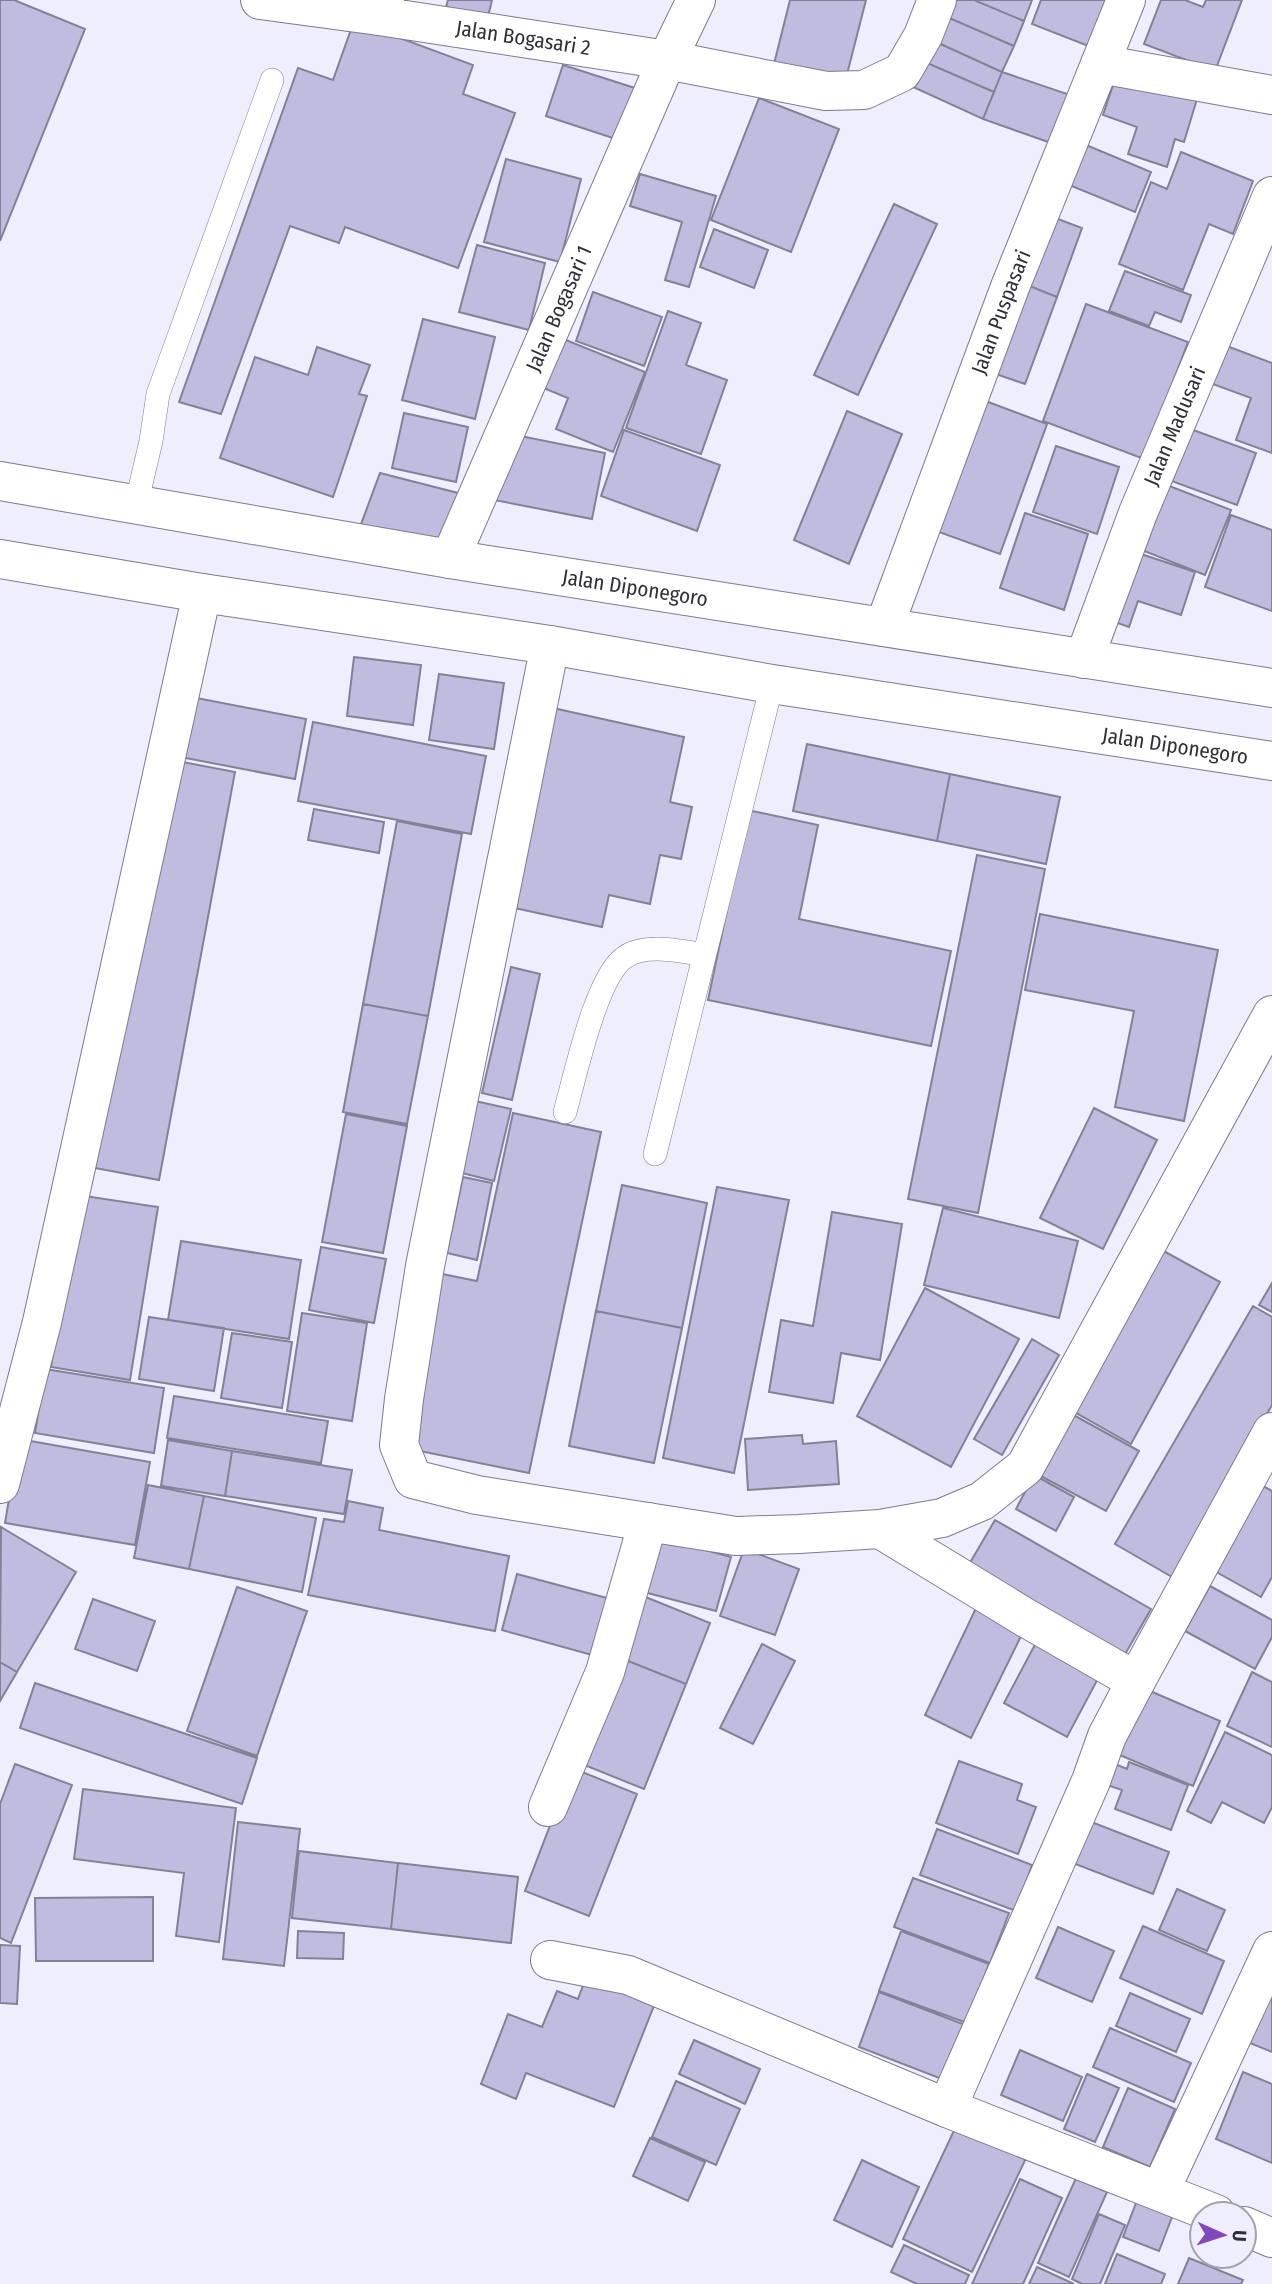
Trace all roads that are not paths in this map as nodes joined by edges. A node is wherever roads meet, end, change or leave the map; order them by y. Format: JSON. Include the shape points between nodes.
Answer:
{"nodes":[{"id":1,"x":260,"y":0,"type":"edge"},
{"id":2,"x":696,"y":0,"type":"edge"},
{"id":3,"x":937,"y":0,"type":"edge"},
{"id":4,"x":1126,"y":0,"type":"edge"},
{"id":5,"x":382,"y":8,"type":"edge"},
{"id":6,"x":667,"y":60,"type":"junction"},
{"id":7,"x":1100,"y":64,"type":"junction"},
{"id":8,"x":272,"y":80,"type":"dead end"},
{"id":9,"x":1272,"y":95,"type":"edge"},
{"id":10,"x":1272,"y":196,"type":"edge"},
{"id":11,"x":0,"y":481,"type":"edge"},
{"id":12,"x":136,"y":505,"type":"junction"},
{"id":13,"x":0,"y":559,"type":"edge"},
{"id":14,"x":450,"y":559,"type":"junction"},
{"id":15,"x":202,"y":593,"type":"junction"},
{"id":16,"x":884,"y":627,"type":"junction"},
{"id":17,"x":550,"y":645,"type":"junction"},
{"id":18,"x":1084,"y":659,"type":"junction"},
{"id":19,"x":772,"y":684,"type":"junction"},
{"id":20,"x":1272,"y":688,"type":"edge"},
{"id":21,"x":1272,"y":761,"type":"edge"},
{"id":22,"x":705,"y":956,"type":"junction"},
{"id":23,"x":1272,"y":1015,"type":"edge"},
{"id":24,"x":565,"y":1112,"type":"dead end"},
{"id":25,"x":655,"y":1154,"type":"dead end"},
{"id":26,"x":1272,"y":1432,"type":"edge"},
{"id":27,"x":0,"y":1485,"type":"edge"},
{"id":28,"x":648,"y":1522,"type":"junction"},
{"id":29,"x":880,"y":1528,"type":"junction"},
{"id":30,"x":1136,"y":1681,"type":"junction"},
{"id":31,"x":548,"y":1807,"type":"dead end"},
{"id":32,"x":1272,"y":1951,"type":"edge"},
{"id":33,"x":550,"y":1960,"type":"dead end"},
{"id":34,"x":947,"y":2108,"type":"junction"},
{"id":35,"x":1160,"y":2191,"type":"junction"},
{"id":36,"x":1188,"y":2202,"type":"edge"}],
"edges":[{"from":1,"to":5,"type":"street","name":"Jalan Bogasari 2"},
{"from":2,"to":6,"type":"street","name":"Jalan Bogasari 1"},
{"from":3,"to":6,"type":"street","via":[[902,72],[864,90],[826,91]]},
{"from":4,"to":7,"type":"street","name":"Jalan Puspasari"},
{"from":5,"to":6,"type":"street","name":"Jalan Bogasari 2"},
{"from":6,"to":14,"type":"street","name":"Jalan Bogasari 1"},
{"from":7,"to":9,"type":"street"},
{"from":7,"to":16,"type":"street","name":"Jalan Puspasari","via":[[1010,287]]},
{"from":8,"to":12,"type":"lane","via":[[158,394]]},
{"from":10,"to":18,"type":"street","name":"Jalan Madusari","via":[[1138,513]]},
{"from":11,"to":12,"type":"street","name":"Jalan Diponegoro"},
{"from":12,"to":14,"type":"street","name":"Jalan Diponegoro"},
{"from":13,"to":15,"type":"street","name":"Jalan Diponegoro"},
{"from":14,"to":16,"type":"street","name":"Jalan Diponegoro"},
{"from":15,"to":17,"type":"street","name":"Jalan Diponegoro"},
{"from":15,"to":27,"type":"street","via":[[42,1322]]},
{"from":16,"to":18,"type":"street","name":"Jalan Diponegoro"},
{"from":17,"to":19,"type":"street","name":"Jalan Diponegoro"},
{"from":17,"to":28,"type":"street","via":[[425,1266],[399,1445],[413,1479],[438,1487]]},
{"from":18,"to":20,"type":"street","name":"Jalan Diponegoro"},
{"from":19,"to":21,"type":"street","name":"Jalan Diponegoro"},
{"from":19,"to":22,"type":"lane"},
{"from":22,"to":24,"type":"lane","via":[[671,948],[625,957],[607,978],[594,1011]]},
{"from":22,"to":25,"type":"lane"},
{"from":23,"to":29,"type":"street","via":[[1025,1467],[982,1501],[942,1518]]},
{"from":26,"to":30,"type":"street"},
{"from":28,"to":29,"type":"street","via":[[736,1536]]},
{"from":28,"to":31,"type":"street","via":[[605,1672]]},
{"from":29,"to":30,"type":"street"},
{"from":30,"to":34,"type":"street","via":[[1107,1736]]},
{"from":32,"to":35,"type":"street"},
{"from":33,"to":34,"type":"street","via":[[628,1975]]},
{"from":34,"to":35,"type":"street"},
{"from":35,"to":36,"type":"street"}]}
